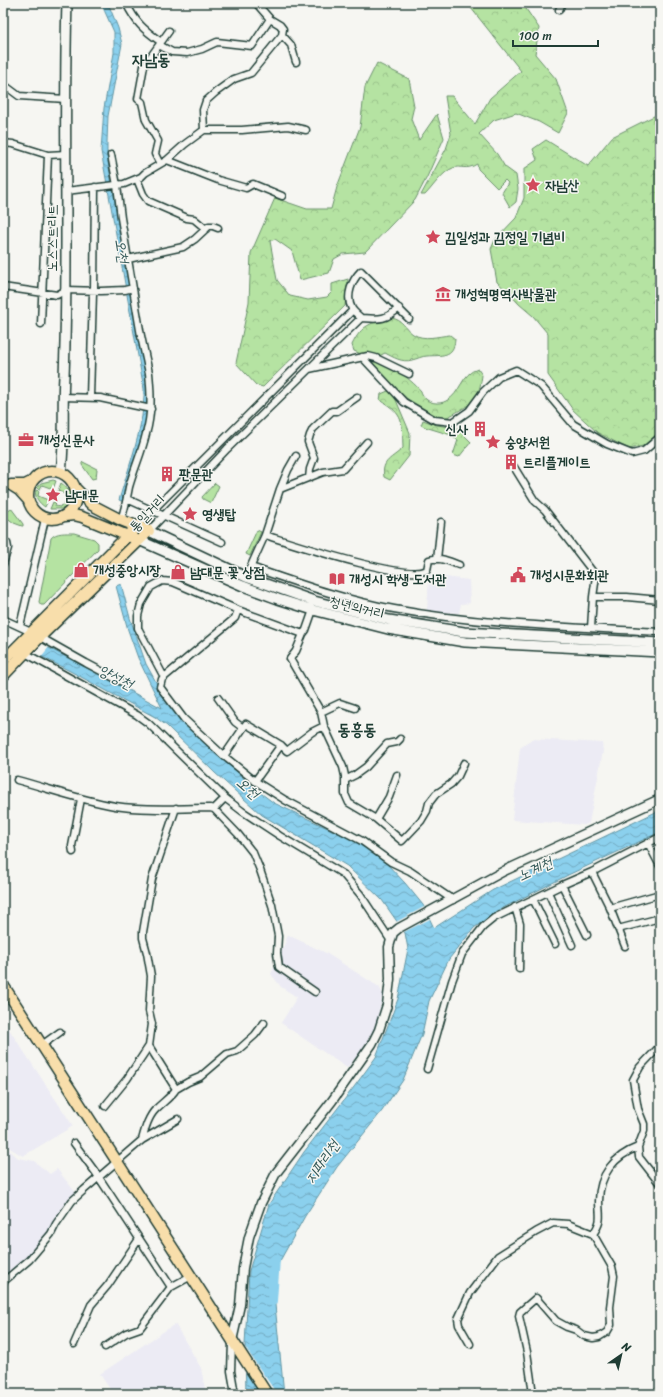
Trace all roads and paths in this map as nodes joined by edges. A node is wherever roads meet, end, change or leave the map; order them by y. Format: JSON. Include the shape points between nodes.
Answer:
{"nodes":[{"id":1,"x":67,"y":3,"type":"edge"},
{"id":2,"x":126,"y":3,"type":"edge"},
{"id":3,"x":256,"y":3,"type":"edge"},
{"id":4,"x":562,"y":3,"type":"edge"},
{"id":5,"x":559,"y":10,"type":"dead end"},
{"id":6,"x":270,"y":19,"type":"junction"},
{"id":7,"x":169,"y":31,"type":"dead end"},
{"id":8,"x":282,"y":35,"type":"junction"},
{"id":9,"x":160,"y":44,"type":"junction"},
{"id":10,"x":296,"y":62,"type":"dead end"},
{"id":11,"x":3,"y":84,"type":"edge"},
{"id":12,"x":66,"y":99,"type":"junction"},
{"id":13,"x":204,"y":130,"type":"junction"},
{"id":14,"x":306,"y":130,"type":"dead end"},
{"id":15,"x":3,"y":143,"type":"edge"},
{"id":16,"x":48,"y":154,"type":"junction"},
{"id":17,"x":66,"y":154,"type":"junction"},
{"id":18,"x":111,"y":155,"type":"dead end"},
{"id":19,"x":167,"y":160,"type":"junction"},
{"id":20,"x":160,"y":164,"type":"junction"},
{"id":21,"x":137,"y":179,"type":"junction"},
{"id":22,"x":117,"y":185,"type":"junction"},
{"id":23,"x":95,"y":187,"type":"junction"},
{"id":24,"x":66,"y":191,"type":"junction"},
{"id":25,"x":282,"y":196,"type":"dead end"},
{"id":26,"x":218,"y":228,"type":"dead end"},
{"id":27,"x":206,"y":229,"type":"junction"},
{"id":28,"x":128,"y":259,"type":"junction"},
{"id":29,"x":3,"y":287,"type":"edge"},
{"id":30,"x":130,"y":289,"type":"junction"},
{"id":31,"x":66,"y":290,"type":"junction"},
{"id":32,"x":94,"y":291,"type":"junction"},
{"id":33,"x":42,"y":293,"type":"junction"},
{"id":34,"x":399,"y":308,"type":"junction"},
{"id":35,"x":353,"y":310,"type":"junction"},
{"id":36,"x":361,"y":318,"type":"junction"},
{"id":37,"x":408,"y":319,"type":"dead end"},
{"id":38,"x":41,"y":324,"type":"dead end"},
{"id":39,"x":362,"y":358,"type":"junction"},
{"id":40,"x":308,"y":369,"type":"junction"},
{"id":41,"x":409,"y":374,"type":"dead end"},
{"id":42,"x":63,"y":397,"type":"junction"},
{"id":43,"x":90,"y":397,"type":"junction"},
{"id":44,"x":357,"y":397,"type":"dead end"},
{"id":45,"x":150,"y":409,"type":"junction"},
{"id":46,"x":660,"y":437,"type":"edge"},
{"id":47,"x":367,"y":442,"type":"dead end"},
{"id":48,"x":296,"y":456,"type":"dead end"},
{"id":49,"x":514,"y":467,"type":"dead end"},
{"id":50,"x":61,"y":472,"type":"junction"},
{"id":51,"x":309,"y":478,"type":"junction"},
{"id":52,"x":31,"y":482,"type":"junction"},
{"id":53,"x":7,"y":484,"type":"edge"},
{"id":54,"x":280,"y":488,"type":"junction"},
{"id":55,"x":76,"y":489,"type":"junction"},
{"id":56,"x":127,"y":499,"type":"junction"},
{"id":57,"x":28,"y":500,"type":"junction"},
{"id":58,"x":153,"y":510,"type":"junction"},
{"id":59,"x":65,"y":516,"type":"junction"},
{"id":60,"x":164,"y":516,"type":"junction"},
{"id":61,"x":45,"y":519,"type":"junction"},
{"id":62,"x":121,"y":520,"type":"junction"},
{"id":63,"x":441,"y":522,"type":"dead end"},
{"id":64,"x":137,"y":526,"type":"junction"},
{"id":65,"x":149,"y":532,"type":"junction"},
{"id":66,"x":265,"y":535,"type":"junction"},
{"id":67,"x":128,"y":536,"type":"junction"},
{"id":68,"x":3,"y":540,"type":"edge"},
{"id":69,"x":141,"y":541,"type":"junction"},
{"id":70,"x":222,"y":542,"type":"dead end"},
{"id":71,"x":437,"y":559,"type":"junction"},
{"id":72,"x":3,"y":564,"type":"edge"},
{"id":73,"x":460,"y":565,"type":"dead end"},
{"id":74,"x":251,"y":567,"type":"junction"},
{"id":75,"x":246,"y":577,"type":"junction"},
{"id":76,"x":593,"y":597,"type":"junction"},
{"id":77,"x":660,"y":600,"type":"edge"},
{"id":78,"x":238,"y":610,"type":"junction"},
{"id":79,"x":313,"y":610,"type":"junction"},
{"id":80,"x":3,"y":619,"type":"edge"},
{"id":81,"x":20,"y":626,"type":"junction"},
{"id":82,"x":591,"y":628,"type":"junction"},
{"id":83,"x":660,"y":632,"type":"edge"},
{"id":84,"x":303,"y":634,"type":"junction"},
{"id":85,"x":36,"y":635,"type":"junction"},
{"id":86,"x":660,"y":643,"type":"edge"},
{"id":87,"x":660,"y":652,"type":"edge"},
{"id":88,"x":25,"y":653,"type":"junction"},
{"id":89,"x":3,"y":661,"type":"edge"},
{"id":90,"x":3,"y":676,"type":"edge"},
{"id":91,"x":164,"y":677,"type":"junction"},
{"id":92,"x":120,"y":680,"type":"dead end"},
{"id":93,"x":218,"y":698,"type":"dead end"},
{"id":94,"x":355,"y":708,"type":"dead end"},
{"id":95,"x":321,"y":712,"type":"junction"},
{"id":96,"x":324,"y":726,"type":"junction"},
{"id":97,"x":243,"y":728,"type":"junction"},
{"id":98,"x":400,"y":739,"type":"dead end"},
{"id":99,"x":281,"y":745,"type":"junction"},
{"id":100,"x":224,"y":756,"type":"junction"},
{"id":101,"x":464,"y":763,"type":"dead end"},
{"id":102,"x":397,"y":775,"type":"dead end"},
{"id":103,"x":17,"y":780,"type":"dead end"},
{"id":104,"x":345,"y":780,"type":"junction"},
{"id":105,"x":255,"y":781,"type":"junction"},
{"id":106,"x":225,"y":798,"type":"junction"},
{"id":107,"x":81,"y":799,"type":"junction"},
{"id":108,"x":660,"y":799,"type":"edge"},
{"id":109,"x":176,"y":808,"type":"junction"},
{"id":110,"x":214,"y":809,"type":"junction"},
{"id":111,"x":376,"y":819,"type":"junction"},
{"id":112,"x":660,"y":837,"type":"edge"},
{"id":113,"x":648,"y":843,"type":"junction"},
{"id":114,"x":73,"y":852,"type":"dead end"},
{"id":115,"x":660,"y":866,"type":"edge"},
{"id":116,"x":592,"y":872,"type":"junction"},
{"id":117,"x":562,"y":885,"type":"junction"},
{"id":118,"x":548,"y":892,"type":"junction"},
{"id":119,"x":660,"y":894,"type":"edge"},
{"id":120,"x":533,"y":899,"type":"junction"},
{"id":121,"x":453,"y":900,"type":"junction"},
{"id":122,"x":518,"y":905,"type":"junction"},
{"id":123,"x":610,"y":908,"type":"junction"},
{"id":124,"x":660,"y":918,"type":"edge"},
{"id":125,"x":618,"y":929,"type":"junction"},
{"id":126,"x":588,"y":935,"type":"dead end"},
{"id":127,"x":391,"y":941,"type":"junction"},
{"id":128,"x":556,"y":944,"type":"dead end"},
{"id":129,"x":572,"y":945,"type":"dead end"},
{"id":130,"x":624,"y":946,"type":"dead end"},
{"id":131,"x":519,"y":969,"type":"dead end"},
{"id":132,"x":3,"y":985,"type":"edge"},
{"id":133,"x":315,"y":992,"type":"dead end"},
{"id":134,"x":264,"y":1023,"type":"dead end"},
{"id":135,"x":60,"y":1032,"type":"dead end"},
{"id":136,"x":42,"y":1045,"type":"junction"},
{"id":137,"x":149,"y":1046,"type":"junction"},
{"id":138,"x":660,"y":1046,"type":"edge"},
{"id":139,"x":427,"y":1068,"type":"dead end"},
{"id":140,"x":176,"y":1089,"type":"junction"},
{"id":141,"x":105,"y":1106,"type":"dead end"},
{"id":142,"x":178,"y":1119,"type":"dead end"},
{"id":143,"x":142,"y":1140,"type":"junction"},
{"id":144,"x":74,"y":1143,"type":"dead end"},
{"id":145,"x":638,"y":1147,"type":"junction"},
{"id":146,"x":117,"y":1162,"type":"junction"},
{"id":147,"x":97,"y":1177,"type":"junction"},
{"id":148,"x":660,"y":1184,"type":"edge"},
{"id":149,"x":593,"y":1234,"type":"junction"},
{"id":150,"x":139,"y":1239,"type":"junction"},
{"id":151,"x":190,"y":1276,"type":"junction"},
{"id":152,"x":3,"y":1282,"type":"edge"},
{"id":153,"x":171,"y":1287,"type":"junction"},
{"id":154,"x":232,"y":1341,"type":"junction"},
{"id":155,"x":74,"y":1344,"type":"dead end"},
{"id":156,"x":470,"y":1344,"type":"dead end"},
{"id":157,"x":106,"y":1347,"type":"dead end"},
{"id":158,"x":235,"y":1394,"type":"edge"},
{"id":159,"x":267,"y":1394,"type":"edge"},
{"id":160,"x":533,"y":1394,"type":"edge"}],
"edges":[{"from":1,"to":12,"type":"main road","name":"노스스트리트"},
{"from":2,"to":9,"type":"street","via":[[143,29]]},
{"from":3,"to":6,"type":"street"},
{"from":4,"to":5,"type":"street"},
{"from":6,"to":8,"type":"street","via":[[283,29]]},
{"from":6,"to":9,"type":"street","via":[[252,46],[217,42],[187,53],[172,52]]},
{"from":7,"to":9,"type":"street"},
{"from":8,"to":10,"type":"street","via":[[292,45]]},
{"from":8,"to":13,"type":"street","via":[[251,73],[234,79],[206,101],[203,110]]},
{"from":9,"to":20,"type":"street","via":[[144,66],[138,99],[142,102],[146,120],[158,141],[155,154]]},
{"from":11,"to":12,"type":"street","via":[[19,96]]},
{"from":12,"to":17,"type":"main road","name":"노스스트리트"},
{"from":13,"to":14,"type":"street","via":[[288,126]]},
{"from":13,"to":19,"type":"street"},
{"from":15,"to":16,"type":"street"},
{"from":16,"to":17,"type":"street"},
{"from":16,"to":33,"type":"street"},
{"from":17,"to":24,"type":"main road","name":"노스스트리트"},
{"from":18,"to":22,"type":"street"},
{"from":19,"to":20,"type":"street"},
{"from":19,"to":25,"type":"street","via":[[218,180],[246,188],[253,184]]},
{"from":20,"to":21,"type":"street"},
{"from":21,"to":22,"type":"street"},
{"from":21,"to":27,"type":"street","via":[[148,201],[194,219]]},
{"from":22,"to":23,"type":"street"},
{"from":22,"to":28,"type":"street"},
{"from":23,"to":24,"type":"street"},
{"from":23,"to":32,"type":"street"},
{"from":24,"to":31,"type":"main road","name":"노스스트리트"},
{"from":26,"to":27,"type":"street","via":[[209,226]]},
{"from":27,"to":28,"type":"street","via":[[183,247]]},
{"from":28,"to":30,"type":"street"},
{"from":29,"to":33,"type":"street"},
{"from":30,"to":32,"type":"street"},
{"from":30,"to":45,"type":"street","via":[[149,373]]},
{"from":31,"to":32,"type":"street"},
{"from":31,"to":33,"type":"street","via":[[57,295]]},
{"from":31,"to":42,"type":"main road","name":"노스스트리트"},
{"from":32,"to":43,"type":"street"},
{"from":33,"to":38,"type":"street"},
{"from":34,"to":35,"type":"street","via":[[361,271],[350,288],[350,303]]},
{"from":34,"to":36,"type":"street","via":[[393,314],[380,319]]},
{"from":34,"to":37,"type":"street"},
{"from":35,"to":36,"type":"street"},
{"from":35,"to":58,"type":"street","name":"통일거리"},
{"from":36,"to":40,"type":"street","name":"통일거리"},
{"from":39,"to":40,"type":"street"},
{"from":39,"to":41,"type":"street","via":[[376,358]]},
{"from":39,"to":46,"type":"street","via":[[404,402],[435,420],[453,422],[469,411],[483,392],[499,377],[516,370],[541,386],[573,424],[606,444],[632,454],[644,451]]},
{"from":40,"to":60,"type":"street","name":"통일거리"},
{"from":42,"to":43,"type":"street"},
{"from":42,"to":50,"type":"main road","name":"노스스트리트"},
{"from":43,"to":45,"type":"street"},
{"from":44,"to":51,"type":"street","via":[[337,411],[325,415],[313,429],[308,442],[314,458]]},
{"from":45,"to":56,"type":"street","via":[[147,433]]},
{"from":47,"to":51,"type":"street","via":[[343,469],[323,472]]},
{"from":48,"to":54,"type":"street"},
{"from":49,"to":76,"type":"street","via":[[535,501],[546,510],[596,576]]},
{"from":50,"to":52,"type":"main road","via":[[41,473]]},
{"from":50,"to":55,"type":"main road"},
{"from":51,"to":54,"type":"street"},
{"from":52,"to":53,"type":"main road","via":[[25,485]]},
{"from":52,"to":57,"type":"main road"},
{"from":53,"to":57,"type":"main road","via":[[19,490]]},
{"from":54,"to":66,"type":"street"},
{"from":55,"to":59,"type":"main road","via":[[76,501]]},
{"from":55,"to":62,"type":"main road","name":"청년의거리","via":[[92,505]]},
{"from":56,"to":58,"type":"street"},
{"from":56,"to":62,"type":"street"},
{"from":57,"to":61,"type":"main road","via":[[34,512]]},
{"from":58,"to":60,"type":"street"},
{"from":58,"to":64,"type":"street","name":"통일거리"},
{"from":59,"to":61,"type":"main road","via":[[59,519]]},
{"from":59,"to":67,"type":"main road","name":"청년의거리","via":[[82,517]]},
{"from":60,"to":65,"type":"street","name":"통일거리"},
{"from":60,"to":70,"type":"street"},
{"from":61,"to":81,"type":"street"},
{"from":62,"to":64,"type":"main road","name":"청년의거리"},
{"from":63,"to":71,"type":"street"},
{"from":64,"to":65,"type":"main road","name":"청년의거리"},
{"from":64,"to":67,"type":"main road","name":"통일거리"},
{"from":65,"to":69,"type":"main road","name":"통일거리"},
{"from":65,"to":75,"type":"main road","name":"청년의거리"},
{"from":66,"to":71,"type":"street","via":[[352,562],[407,572],[424,572],[429,560]]},
{"from":66,"to":74,"type":"street"},
{"from":67,"to":69,"type":"main road","name":"청년의거리"},
{"from":67,"to":85,"type":"main road","name":"통일거리"},
{"from":68,"to":72,"type":"street","via":[[8,548]]},
{"from":69,"to":79,"type":"main road","name":"청년의거리","via":[[243,586]]},
{"from":69,"to":85,"type":"main road","name":"통일거리"},
{"from":71,"to":73,"type":"street"},
{"from":74,"to":75,"type":"street"},
{"from":74,"to":82,"type":"street","via":[[315,589],[392,609],[464,620]]},
{"from":75,"to":86,"type":"main road","name":"청년의거리","via":[[314,601],[389,620],[464,632]]},
{"from":76,"to":77,"type":"street"},
{"from":76,"to":82,"type":"street"},
{"from":78,"to":84,"type":"street"},
{"from":78,"to":91,"type":"street","via":[[235,618]]},
{"from":78,"to":91,"type":"street","via":[[173,582],[162,581],[151,587],[141,604],[138,628]]},
{"from":79,"to":84,"type":"street"},
{"from":79,"to":87,"type":"main road","name":"청년의거리","via":[[388,629],[465,642]]},
{"from":80,"to":81,"type":"street"},
{"from":81,"to":85,"type":"street"},
{"from":82,"to":83,"type":"street"},
{"from":84,"to":95,"type":"street","via":[[290,659]]},
{"from":85,"to":88,"type":"main road","name":"통일거리"},
{"from":85,"to":89,"type":"main road","name":"통일거리"},
{"from":85,"to":92,"type":"street"},
{"from":88,"to":90,"type":"main road","name":"통일거리"},
{"from":88,"to":106,"type":"street","via":[[137,715]]},
{"from":91,"to":100,"type":"street","via":[[160,687],[184,719]]},
{"from":93,"to":97,"type":"street","via":[[235,722]]},
{"from":94,"to":95,"type":"street","via":[[340,703]]},
{"from":95,"to":96,"type":"street"},
{"from":96,"to":99,"type":"street","via":[[287,751]]},
{"from":96,"to":104,"type":"street","via":[[343,767]]},
{"from":97,"to":99,"type":"street","via":[[246,724]]},
{"from":97,"to":100,"type":"street"},
{"from":98,"to":104,"type":"street","via":[[387,744],[366,767]]},
{"from":99,"to":105,"type":"street"},
{"from":100,"to":105,"type":"street"},
{"from":101,"to":111,"type":"street","via":[[458,776],[429,802],[421,820],[402,840]]},
{"from":102,"to":111,"type":"street","via":[[389,797]]},
{"from":103,"to":107,"type":"street"},
{"from":104,"to":111,"type":"street","via":[[345,794],[349,803]]},
{"from":105,"to":121,"type":"street","via":[[362,841]]},
{"from":106,"to":110,"type":"street"},
{"from":106,"to":127,"type":"street","via":[[280,836],[343,874],[360,894]]},
{"from":107,"to":109,"type":"street","via":[[116,806]]},
{"from":107,"to":114,"type":"street"},
{"from":108,"to":121,"type":"street"},
{"from":109,"to":110,"type":"street"},
{"from":109,"to":137,"type":"street","via":[[152,879],[143,932],[151,976],[149,1011],[152,1024]]},
{"from":110,"to":133,"type":"street","via":[[253,853],[260,870],[272,905],[278,936],[279,967]]},
{"from":112,"to":113,"type":"street"},
{"from":113,"to":115,"type":"street"},
{"from":113,"to":116,"type":"street"},
{"from":116,"to":117,"type":"street"},
{"from":116,"to":123,"type":"street"},
{"from":117,"to":118,"type":"street"},
{"from":117,"to":126,"type":"street"},
{"from":118,"to":120,"type":"street"},
{"from":118,"to":129,"type":"street"},
{"from":119,"to":123,"type":"street"},
{"from":120,"to":122,"type":"street"},
{"from":120,"to":128,"type":"street"},
{"from":121,"to":127,"type":"street","via":[[399,928],[393,933]]},
{"from":122,"to":131,"type":"street"},
{"from":122,"to":139,"type":"street","via":[[483,927],[462,954]]},
{"from":123,"to":125,"type":"street"},
{"from":124,"to":125,"type":"street"},
{"from":125,"to":130,"type":"street"},
{"from":127,"to":154,"type":"street","via":[[387,1005],[380,1030],[332,1101],[276,1173],[261,1202],[242,1268],[240,1304]]},
{"from":132,"to":136,"type":"main road"},
{"from":134,"to":140,"type":"street","via":[[237,1051],[227,1054],[200,1077]]},
{"from":135,"to":136,"type":"street"},
{"from":136,"to":146,"type":"main road"},
{"from":137,"to":140,"type":"street"},
{"from":137,"to":141,"type":"street"},
{"from":138,"to":145,"type":"street","via":[[640,1067],[633,1080],[638,1109],[644,1124]]},
{"from":140,"to":143,"type":"street","via":[[155,1109],[146,1124]]},
{"from":142,"to":143,"type":"street"},
{"from":143,"to":146,"type":"street"},
{"from":144,"to":147,"type":"street"},
{"from":145,"to":148,"type":"street","via":[[641,1161]]},
{"from":145,"to":149,"type":"street","via":[[620,1156],[605,1174],[600,1193],[600,1218]]},
{"from":146,"to":147,"type":"street"},
{"from":146,"to":151,"type":"main road"},
{"from":147,"to":150,"type":"street"},
{"from":147,"to":152,"type":"street","via":[[72,1201],[51,1234],[28,1260]]},
{"from":149,"to":156,"type":"street","via":[[568,1224],[553,1223],[498,1256],[470,1293],[458,1319]]},
{"from":149,"to":160,"type":"street","via":[[612,1267],[614,1276],[609,1329],[599,1337],[584,1336],[556,1321],[536,1298],[520,1312],[519,1316]]},
{"from":150,"to":153,"type":"street"},
{"from":150,"to":155,"type":"street","via":[[91,1305]]},
{"from":151,"to":153,"type":"street"},
{"from":151,"to":154,"type":"main road"},
{"from":153,"to":157,"type":"street","via":[[140,1328],[126,1333]]},
{"from":154,"to":158,"type":"street","via":[[231,1371]]},
{"from":154,"to":159,"type":"main road"}]}
